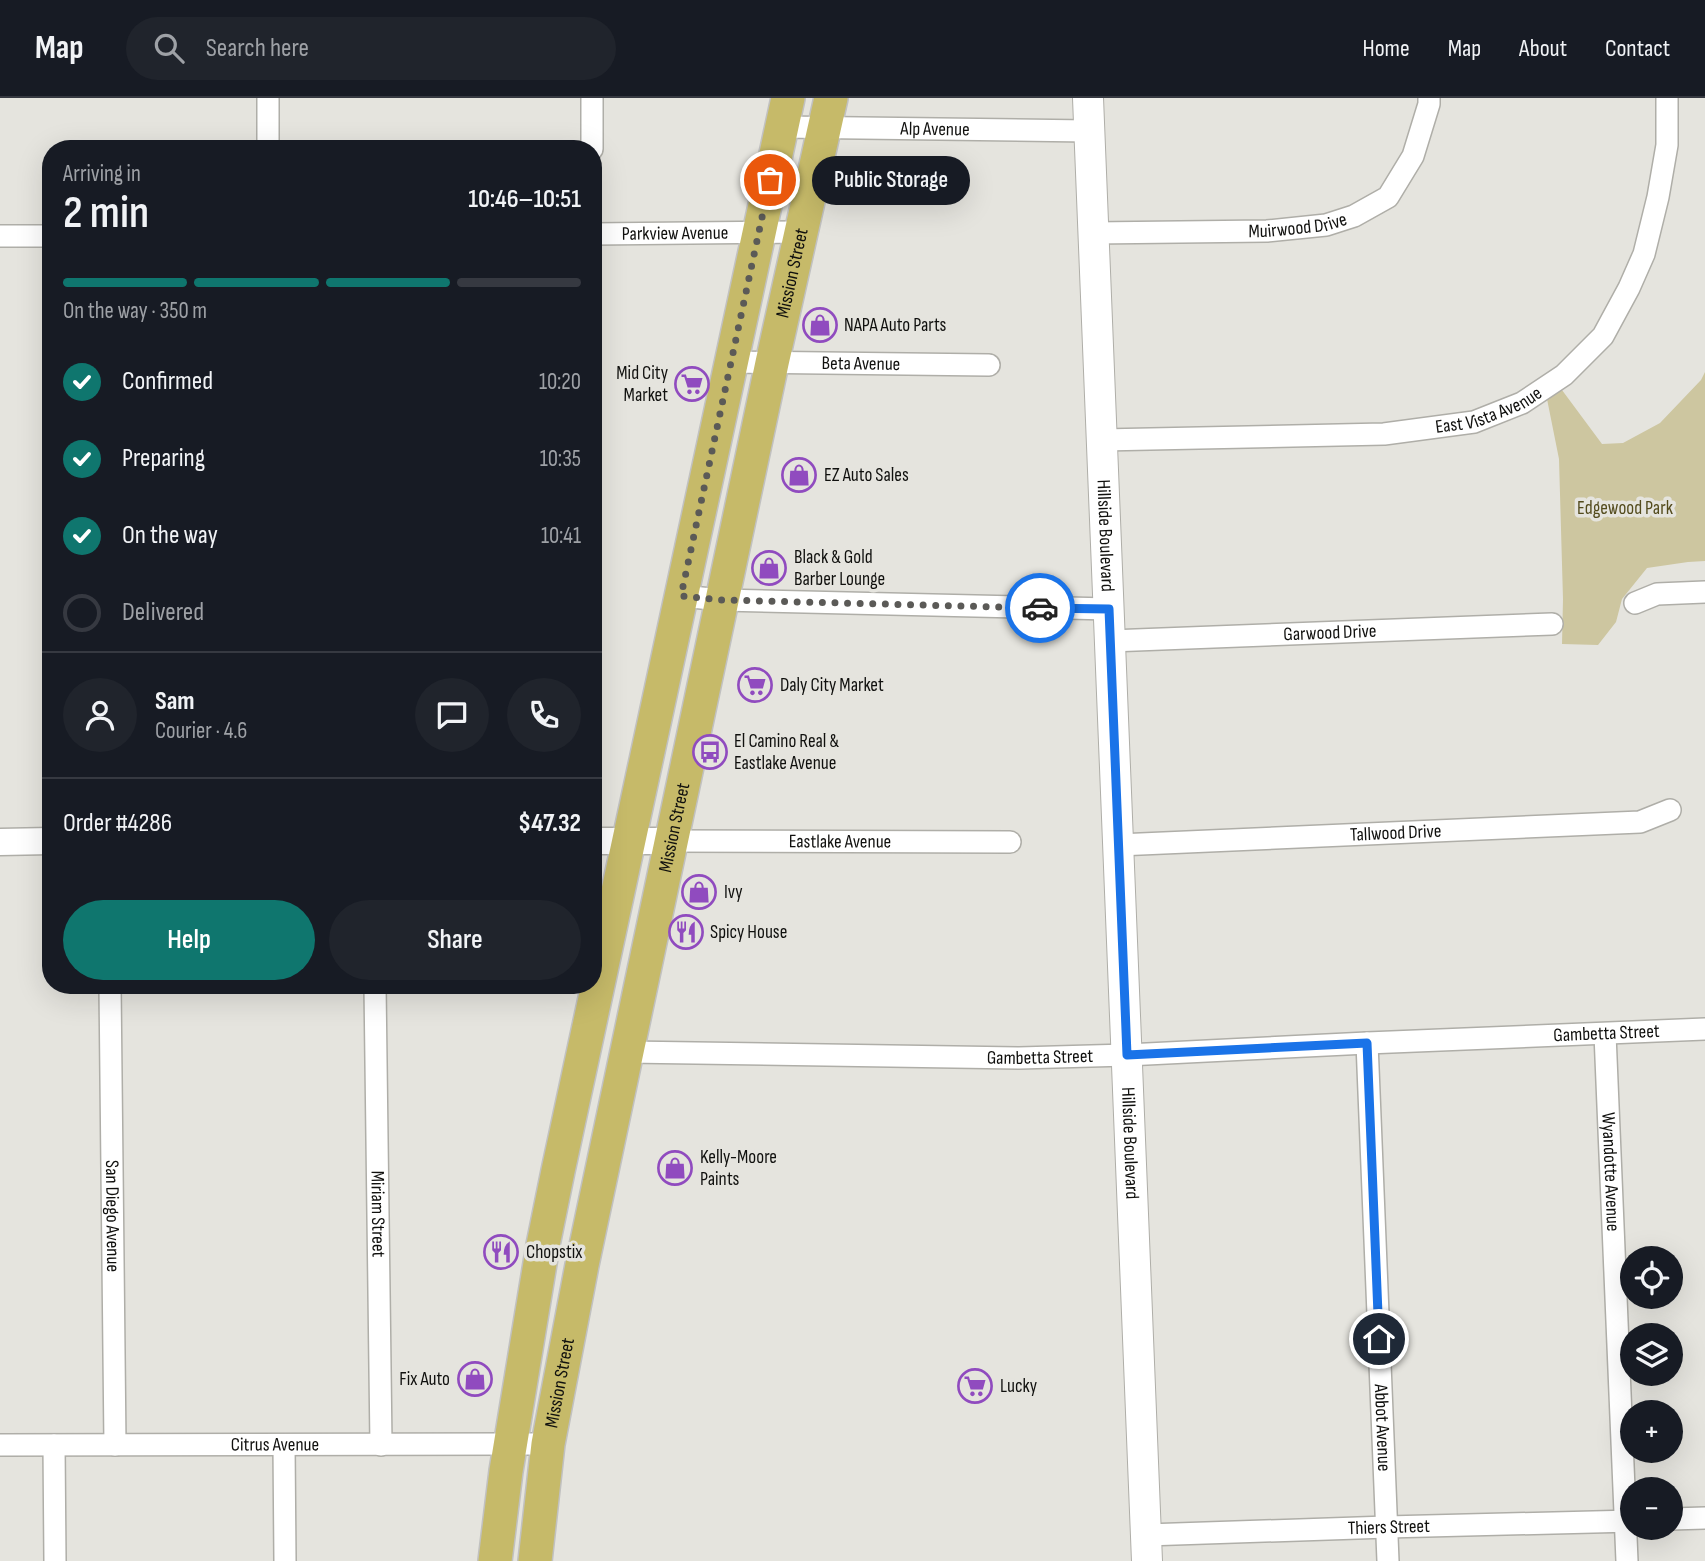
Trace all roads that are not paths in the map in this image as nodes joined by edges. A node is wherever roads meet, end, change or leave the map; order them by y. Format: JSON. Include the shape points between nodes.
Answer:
{"nodes":[{"id":1,"x":268,"y":98,"type":"edge"},
{"id":2,"x":592,"y":98,"type":"edge"},
{"id":3,"x":1088,"y":98,"type":"edge"},
{"id":4,"x":1429,"y":98,"type":"edge"},
{"id":5,"x":1667,"y":98,"type":"edge"},
{"id":6,"x":785,"y":113,"type":"edge"},
{"id":7,"x":828,"y":113,"type":"edge"},
{"id":8,"x":1089,"y":131,"type":"junction"},
{"id":9,"x":268,"y":140,"type":"edge"},
{"id":10,"x":593,"y":140,"type":"edge"},
{"id":11,"x":758,"y":232,"type":"junction"},
{"id":12,"x":801,"y":232,"type":"junction"},
{"id":13,"x":1093,"y":233,"type":"junction"},
{"id":14,"x":602,"y":234,"type":"edge"},
{"id":15,"x":0,"y":236,"type":"edge"},
{"id":16,"x":42,"y":236,"type":"edge"},
{"id":17,"x":731,"y":362,"type":"junction"},
{"id":18,"x":772,"y":363,"type":"junction"},
{"id":19,"x":989,"y":365,"type":"dead end"},
{"id":20,"x":1102,"y":440,"type":"junction"},
{"id":21,"x":1705,"y":592,"type":"edge"},
{"id":22,"x":681,"y":596,"type":"junction"},
{"id":23,"x":722,"y":600,"type":"junction"},
{"id":24,"x":1635,"y":603,"type":"dead end"},
{"id":25,"x":1109,"y":609,"type":"junction"},
{"id":26,"x":1552,"y":624,"type":"dead end"},
{"id":27,"x":1110,"y":641,"type":"junction"},
{"id":28,"x":1670,"y":810,"type":"dead end"},
{"id":29,"x":42,"y":841,"type":"edge"},
{"id":30,"x":602,"y":841,"type":"edge"},
{"id":31,"x":629,"y":841,"type":"junction"},
{"id":32,"x":670,"y":841,"type":"junction"},
{"id":33,"x":0,"y":842,"type":"edge"},
{"id":34,"x":1010,"y":842,"type":"dead end"},
{"id":35,"x":1118,"y":845,"type":"junction"},
{"id":36,"x":602,"y":967,"type":"edge"},
{"id":37,"x":110,"y":994,"type":"edge"},
{"id":38,"x":375,"y":994,"type":"edge"},
{"id":39,"x":596,"y":994,"type":"edge"},
{"id":40,"x":1705,"y":1029,"type":"edge"},
{"id":41,"x":1605,"y":1034,"type":"junction"},
{"id":42,"x":1367,"y":1043,"type":"junction"},
{"id":43,"x":627,"y":1052,"type":"junction"},
{"id":44,"x":1127,"y":1055,"type":"junction"},
{"id":45,"x":512,"y":1444,"type":"junction"},
{"id":46,"x":548,"y":1444,"type":"junction"},
{"id":47,"x":0,"y":1445,"type":"edge"},
{"id":48,"x":54,"y":1445,"type":"junction"},
{"id":49,"x":115,"y":1445,"type":"junction"},
{"id":50,"x":284,"y":1445,"type":"junction"},
{"id":51,"x":381,"y":1445,"type":"junction"},
{"id":52,"x":1627,"y":1477,"type":"edge"},
{"id":53,"x":1705,"y":1518,"type":"edge"},
{"id":54,"x":1683,"y":1519,"type":"edge"},
{"id":55,"x":1620,"y":1521,"type":"edge"},
{"id":56,"x":1387,"y":1527,"type":"junction"},
{"id":57,"x":1628,"y":1540,"type":"edge"},
{"id":58,"x":1147,"y":1548,"type":"edge"},
{"id":59,"x":55,"y":1561,"type":"edge"},
{"id":60,"x":285,"y":1561,"type":"edge"},
{"id":61,"x":495,"y":1561,"type":"edge"},
{"id":62,"x":535,"y":1561,"type":"edge"},
{"id":63,"x":1388,"y":1561,"type":"edge"},
{"id":64,"x":1627,"y":1561,"type":"edge"}],
"edges":[{"from":1,"to":9,"type":"street"},
{"from":2,"to":10,"type":"street"},
{"from":3,"to":8,"type":"main road","name":"Hillside Boulevard"},
{"from":4,"to":13,"type":"street","name":"Muirwood Drive","via":[[1413,156],[1388,197],[1354,215],[1326,225],[1267,231]]},
{"from":5,"to":20,"type":"street","name":"East Vista Avenue","via":[[1667,145],[1658,197],[1644,254],[1629,288],[1603,336],[1564,375],[1522,403],[1474,422],[1384,434]]},
{"from":6,"to":7,"type":"street","name":"Alp Avenue"},
{"from":6,"to":11,"type":"main road","name":"Mission Street"},
{"from":7,"to":8,"type":"street","name":"Alp Avenue"},
{"from":7,"to":12,"type":"main road","name":"Mission Street"},
{"from":8,"to":13,"type":"main road","name":"Hillside Boulevard"},
{"from":11,"to":12,"type":"street","name":"Parkview Avenue"},
{"from":11,"to":14,"type":"street","name":"Parkview Avenue"},
{"from":11,"to":17,"type":"main road","name":"Mission Street"},
{"from":12,"to":18,"type":"main road","name":"Mission Street"},
{"from":13,"to":20,"type":"main road","name":"Hillside Boulevard"},
{"from":15,"to":16,"type":"street"},
{"from":17,"to":18,"type":"street","name":"Beta Avenue"},
{"from":17,"to":22,"type":"main road","name":"Mission Street"},
{"from":18,"to":19,"type":"street","name":"Beta Avenue"},
{"from":18,"to":23,"type":"main road","name":"Mission Street"},
{"from":20,"to":25,"type":"main road","name":"Hillside Boulevard"},
{"from":21,"to":24,"type":"street","via":[[1657,594]]},
{"from":22,"to":23,"type":"street"},
{"from":22,"to":31,"type":"main road","name":"Mission Street"},
{"from":23,"to":25,"type":"street"},
{"from":23,"to":32,"type":"main road","name":"Mission Street"},
{"from":25,"to":27,"type":"main road","name":"Hillside Boulevard"},
{"from":26,"to":27,"type":"street","name":"Garwood Drive"},
{"from":27,"to":35,"type":"main road","name":"Hillside Boulevard"},
{"from":28,"to":35,"type":"street","name":"Tallwood Drive","via":[[1640,822]]},
{"from":29,"to":33,"type":"street"},
{"from":30,"to":31,"type":"street"},
{"from":31,"to":32,"type":"street"},
{"from":31,"to":36,"type":"main road","name":"Mission Street"},
{"from":32,"to":34,"type":"street","name":"Eastlake Avenue"},
{"from":32,"to":43,"type":"main road","name":"Mission Street"},
{"from":35,"to":44,"type":"main road","name":"Hillside Boulevard"},
{"from":37,"to":49,"type":"street","name":"San Diego Avenue"},
{"from":38,"to":51,"type":"street","name":"Miriam Street"},
{"from":39,"to":45,"type":"main road","name":"Mission Street","via":[[541,1257]]},
{"from":40,"to":41,"type":"street","name":"Gambetta Street"},
{"from":41,"to":42,"type":"street","name":"Gambetta Street"},
{"from":41,"to":52,"type":"street","name":"Wyandotte Avenue"},
{"from":42,"to":44,"type":"street","name":"Gambetta Street"},
{"from":42,"to":56,"type":"street","name":"Abbot Avenue"},
{"from":43,"to":44,"type":"street","name":"Gambetta Street","via":[[1019,1058]]},
{"from":43,"to":46,"type":"main road","name":"Mission Street"},
{"from":44,"to":58,"type":"main road","name":"Hillside Boulevard"},
{"from":45,"to":46,"type":"street","name":"Citrus Avenue"},
{"from":45,"to":51,"type":"street","name":"Citrus Avenue"},
{"from":45,"to":61,"type":"main road","name":"Mission Street"},
{"from":46,"to":62,"type":"main road","name":"Mission Street"},
{"from":47,"to":48,"type":"street","name":"Citrus Avenue"},
{"from":48,"to":49,"type":"street","name":"Citrus Avenue"},
{"from":48,"to":59,"type":"street"},
{"from":49,"to":50,"type":"street","name":"Citrus Avenue"},
{"from":50,"to":51,"type":"street","name":"Citrus Avenue"},
{"from":50,"to":60,"type":"street"},
{"from":53,"to":54,"type":"street"},
{"from":55,"to":56,"type":"street","name":"Thiers Street"},
{"from":56,"to":58,"type":"street","name":"Thiers Street"},
{"from":56,"to":63,"type":"street","name":"Abbot Avenue"},
{"from":57,"to":64,"type":"street","name":"Wyandotte Avenue"}]}
